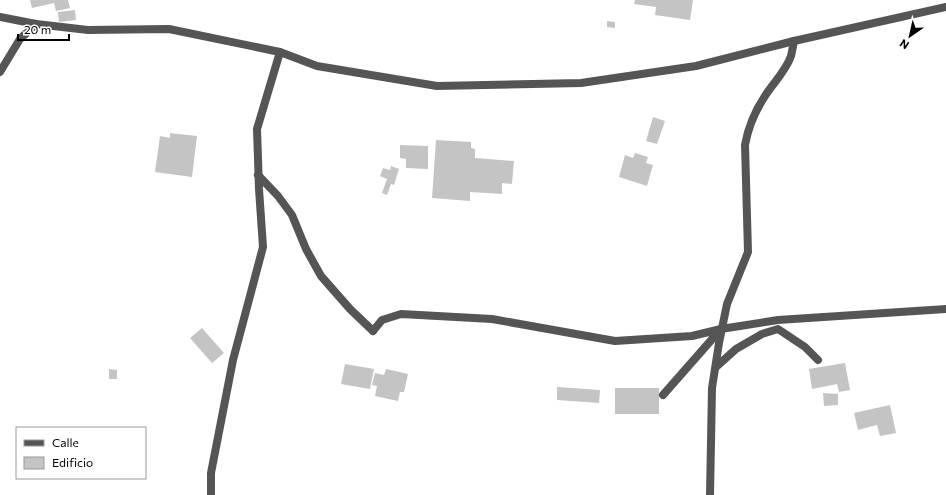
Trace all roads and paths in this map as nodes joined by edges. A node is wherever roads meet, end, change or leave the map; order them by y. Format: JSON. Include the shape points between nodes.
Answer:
{"nodes":[{"id":1,"x":946,"y":7,"type":"edge"},
{"id":2,"x":0,"y":17,"type":"edge"},
{"id":3,"x":36,"y":24,"type":"junction"},
{"id":4,"x":794,"y":41,"type":"junction"},
{"id":5,"x":280,"y":52,"type":"junction"},
{"id":6,"x":0,"y":72,"type":"edge"},
{"id":7,"x":258,"y":175,"type":"junction"},
{"id":8,"x":946,"y":309,"type":"edge"},
{"id":9,"x":722,"y":329,"type":"junction"},
{"id":10,"x":818,"y":360,"type":"dead end"},
{"id":11,"x":716,"y":367,"type":"junction"},
{"id":12,"x":663,"y":395,"type":"dead end"},
{"id":13,"x":211,"y":495,"type":"edge"},
{"id":14,"x":710,"y":495,"type":"edge"}],
"edges":[{"from":1,"to":4,"type":"street"},
{"from":2,"to":3,"type":"street"},
{"from":3,"to":5,"type":"street","via":[[88,30],[169,29]]},
{"from":3,"to":6,"type":"street","via":[[20,39]]},
{"from":4,"to":5,"type":"street","via":[[696,66],[581,84],[437,86],[317,66]]},
{"from":4,"to":9,"type":"street","via":[[791,57],[764,96],[748,131],[745,145],[748,252],[727,304]]},
{"from":5,"to":7,"type":"street","via":[[257,129]]},
{"from":7,"to":9,"type":"street","via":[[292,215],[321,276],[373,331],[382,320],[401,314],[492,319],[615,341],[692,336]]},
{"from":7,"to":13,"type":"street","via":[[263,247],[233,360],[211,472]]},
{"from":8,"to":9,"type":"street","via":[[778,320]]},
{"from":9,"to":11,"type":"street"},
{"from":9,"to":12,"type":"street"},
{"from":10,"to":11,"type":"street","via":[[805,347],[778,329],[762,334],[736,350]]},
{"from":11,"to":14,"type":"street","via":[[712,388]]}]}
